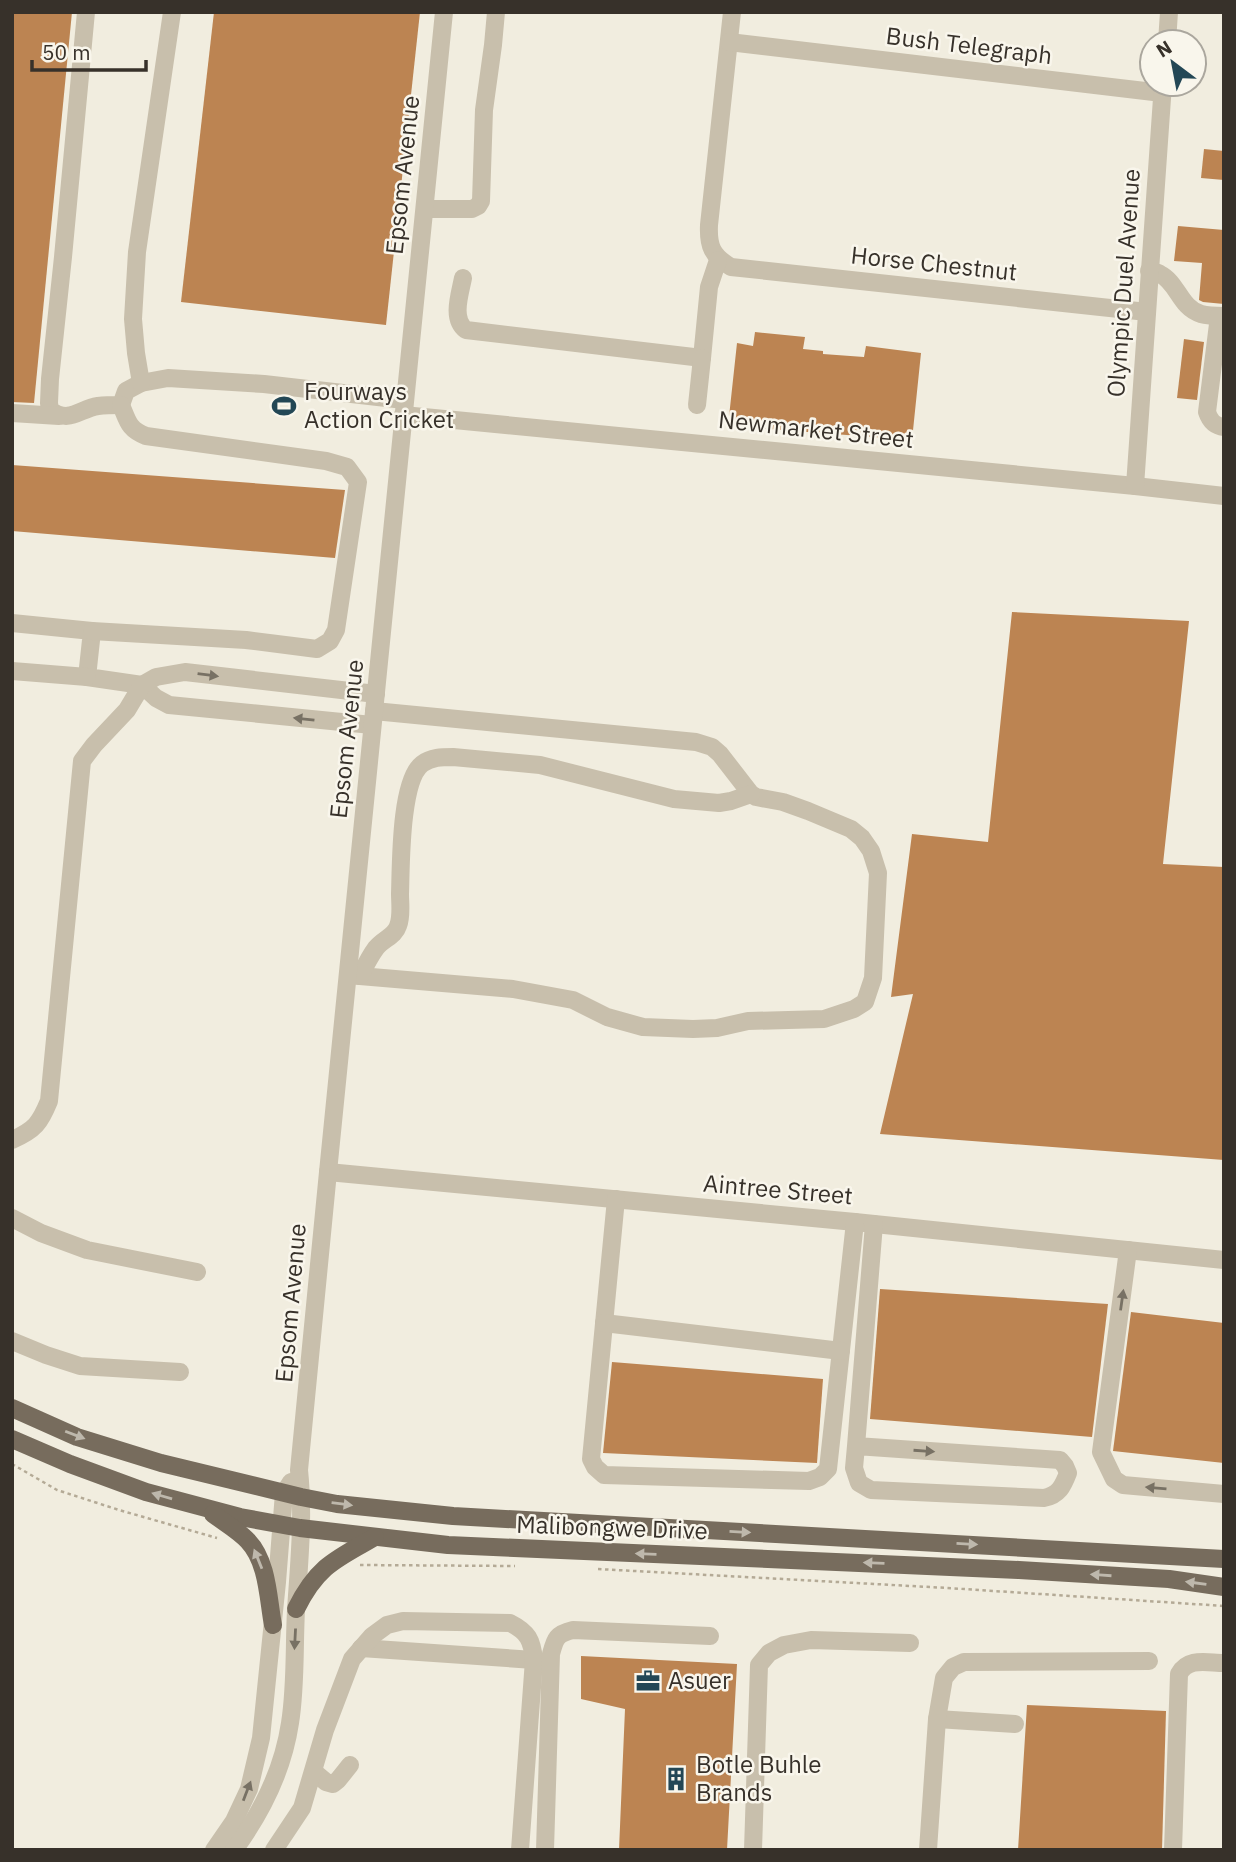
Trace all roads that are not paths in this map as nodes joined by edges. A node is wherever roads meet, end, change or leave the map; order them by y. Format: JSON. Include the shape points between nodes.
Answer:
{"nodes":[{"id":1,"x":86,"y":12,"type":"edge"},
{"id":2,"x":172,"y":12,"type":"edge"},
{"id":3,"x":444,"y":12,"type":"edge"},
{"id":4,"x":496,"y":12,"type":"edge"},
{"id":5,"x":732,"y":12,"type":"edge"},
{"id":6,"x":729,"y":43,"type":"junction"},
{"id":7,"x":1138,"y":85,"type":"edge"},
{"id":8,"x":1162,"y":98,"type":"edge"},
{"id":9,"x":425,"y":209,"type":"junction"},
{"id":10,"x":718,"y":260,"type":"junction"},
{"id":11,"x":1149,"y":271,"type":"junction"},
{"id":12,"x":463,"y":278,"type":"dead end"},
{"id":13,"x":1147,"y":312,"type":"junction"},
{"id":14,"x":1221,"y":316,"type":"edge"},
{"id":15,"x":702,"y":358,"type":"junction"},
{"id":16,"x":141,"y":383,"type":"junction"},
{"id":17,"x":121,"y":405,"type":"junction"},
{"id":18,"x":697,"y":405,"type":"dead end"},
{"id":19,"x":404,"y":407,"type":"junction"},
{"id":20,"x":12,"y":414,"type":"edge"},
{"id":21,"x":59,"y":416,"type":"junction"},
{"id":22,"x":1224,"y":427,"type":"edge"},
{"id":23,"x":1135,"y":486,"type":"junction"},
{"id":24,"x":1224,"y":496,"type":"edge"},
{"id":25,"x":12,"y":623,"type":"edge"},
{"id":26,"x":92,"y":631,"type":"junction"},
{"id":27,"x":12,"y":671,"type":"edge"},
{"id":28,"x":87,"y":677,"type":"junction"},
{"id":29,"x":142,"y":685,"type":"junction"},
{"id":30,"x":374,"y":710,"type":"junction"},
{"id":31,"x":751,"y":793,"type":"junction"},
{"id":32,"x":354,"y":975,"type":"junction"},
{"id":33,"x":12,"y":1140,"type":"edge"},
{"id":34,"x":328,"y":1172,"type":"junction"},
{"id":35,"x":616,"y":1199,"type":"junction"},
{"id":36,"x":12,"y":1218,"type":"edge"},
{"id":37,"x":855,"y":1222,"type":"junction"},
{"id":38,"x":874,"y":1224,"type":"junction"},
{"id":39,"x":1128,"y":1250,"type":"junction"},
{"id":40,"x":1224,"y":1260,"type":"edge"},
{"id":41,"x":197,"y":1272,"type":"dead end"},
{"id":42,"x":604,"y":1323,"type":"junction"},
{"id":43,"x":12,"y":1341,"type":"edge"},
{"id":44,"x":841,"y":1351,"type":"junction"},
{"id":45,"x":180,"y":1372,"type":"dead end"},
{"id":46,"x":12,"y":1408,"type":"edge"},
{"id":47,"x":12,"y":1440,"type":"edge"},
{"id":48,"x":856,"y":1446,"type":"junction"},
{"id":49,"x":1224,"y":1494,"type":"edge"},
{"id":50,"x":293,"y":1495,"type":"junction"},
{"id":51,"x":205,"y":1508,"type":"junction"},
{"id":52,"x":281,"y":1525,"type":"junction"},
{"id":53,"x":300,"y":1528,"type":"junction"},
{"id":54,"x":375,"y":1537,"type":"junction"},
{"id":55,"x":1172,"y":1556,"type":"junction"},
{"id":56,"x":1224,"y":1559,"type":"edge"},
{"id":57,"x":1169,"y":1579,"type":"junction"},
{"id":58,"x":1224,"y":1587,"type":"edge"},
{"id":59,"x":296,"y":1609,"type":"junction"},
{"id":60,"x":273,"y":1625,"type":"junction"},
{"id":61,"x":710,"y":1636,"type":"dead end"},
{"id":62,"x":910,"y":1643,"type":"dead end"},
{"id":63,"x":361,"y":1648,"type":"junction"},
{"id":64,"x":534,"y":1660,"type":"junction"},
{"id":65,"x":1149,"y":1661,"type":"dead end"},
{"id":66,"x":1224,"y":1663,"type":"edge"},
{"id":67,"x":937,"y":1719,"type":"junction"},
{"id":68,"x":1015,"y":1724,"type":"dead end"},
{"id":69,"x":350,"y":1765,"type":"dead end"},
{"id":70,"x":314,"y":1772,"type":"junction"},
{"id":71,"x":214,"y":1850,"type":"edge"},
{"id":72,"x":234,"y":1850,"type":"edge"},
{"id":73,"x":274,"y":1850,"type":"edge"},
{"id":74,"x":520,"y":1850,"type":"edge"},
{"id":75,"x":545,"y":1850,"type":"edge"},
{"id":76,"x":753,"y":1850,"type":"edge"},
{"id":77,"x":928,"y":1850,"type":"edge"},
{"id":78,"x":1172,"y":1850,"type":"edge"}],
"edges":[{"from":1,"to":21,"type":"street","via":[[50,379],[50,410]]},
{"from":2,"to":16,"type":"street","via":[[136,252],[133,319]]},
{"from":3,"to":9,"type":"street","name":"Epsom Avenue"},
{"from":4,"to":9,"type":"street","via":[[484,110],[481,201],[472,209]]},
{"from":5,"to":6,"type":"street"},
{"from":6,"to":7,"type":"street","name":"Bush Telegraph"},
{"from":6,"to":10,"type":"street","via":[[708,239]]},
{"from":8,"to":11,"type":"street","name":"Olympic Duel Avenue"},
{"from":9,"to":19,"type":"street","name":"Epsom Avenue"},
{"from":10,"to":13,"type":"street","name":"Horse Chestnut","via":[[730,267]]},
{"from":10,"to":15,"type":"street","via":[[709,287]]},
{"from":11,"to":13,"type":"street","name":"Olympic Duel Avenue"},
{"from":11,"to":14,"type":"street","via":[[1161,274],[1192,309]]},
{"from":12,"to":15,"type":"street","via":[[457,318],[466,330]]},
{"from":13,"to":23,"type":"street","name":"Olympic Duel Avenue"},
{"from":14,"to":22,"type":"street","via":[[1208,412],[1213,423]]},
{"from":15,"to":18,"type":"street"},
{"from":16,"to":17,"type":"street","via":[[126,391]]},
{"from":16,"to":19,"type":"street","name":"Newmarket Street","via":[[168,378],[264,384]]},
{"from":17,"to":21,"type":"street"},
{"from":17,"to":26,"type":"street","via":[[129,425],[146,436],[326,461],[347,467],[358,482],[336,630],[330,641],[317,649]]},
{"from":19,"to":23,"type":"street","name":"Newmarket Street"},
{"from":19,"to":30,"type":"street","name":"Epsom Avenue"},
{"from":20,"to":21,"type":"street"},
{"from":23,"to":24,"type":"street","name":"Newmarket Street"},
{"from":25,"to":26,"type":"street"},
{"from":26,"to":28,"type":"street"},
{"from":27,"to":28,"type":"street"},
{"from":28,"to":29,"type":"street"},
{"from":29,"to":30,"type":"street","one_way":true,"via":[[156,677],[185,672]]},
{"from":30,"to":29,"type":"street","one_way":true,"via":[[169,705]]},
{"from":29,"to":33,"type":"street","via":[[127,710],[82,761],[49,1101],[37,1126]]},
{"from":30,"to":31,"type":"street","via":[[696,742],[720,754]]},
{"from":30,"to":32,"type":"street","name":"Epsom Avenue"},
{"from":31,"to":32,"type":"street","via":[[719,803],[674,799],[540,765],[432,759],[417,769],[406,800],[398,928]]},
{"from":31,"to":32,"type":"street","via":[[851,829],[871,851],[878,873],[873,978],[865,1002],[854,1009],[824,1019],[748,1021],[718,1028],[643,1027],[607,1017],[573,1000],[513,989]]},
{"from":32,"to":34,"type":"street","name":"Epsom Avenue"},
{"from":34,"to":35,"type":"street","name":"Aintree Street"},
{"from":34,"to":50,"type":"street","name":"Epsom Avenue"},
{"from":35,"to":37,"type":"street","name":"Aintree Street"},
{"from":35,"to":42,"type":"street"},
{"from":36,"to":41,"type":"street","via":[[87,1250]]},
{"from":37,"to":38,"type":"street","name":"Aintree Street"},
{"from":37,"to":44,"type":"street"},
{"from":38,"to":39,"type":"street","name":"Aintree Street"},
{"from":38,"to":48,"type":"street"},
{"from":39,"to":40,"type":"street","name":"Aintree Street"},
{"from":49,"to":39,"type":"street","one_way":true,"via":[[1123,1485],[1114,1479],[1101,1452]]},
{"from":42,"to":44,"type":"street"},
{"from":42,"to":44,"type":"street","via":[[591,1459],[604,1475],[809,1481],[820,1477],[828,1469]]},
{"from":43,"to":45,"type":"street","via":[[80,1366]]},
{"from":46,"to":50,"type":"main road","name":"Malibongwe Drive","one_way":true,"via":[[77,1437]]},
{"from":51,"to":47,"type":"main road","name":"Malibongwe Drive","one_way":true,"via":[[146,1492]]},
{"from":48,"to":48,"type":"street","one_way":true,"via":[[1060,1461],[1068,1473],[1061,1489],[1044,1497],[872,1490],[856,1478]]},
{"from":50,"to":52,"type":"street","name":"Epsom Avenue"},
{"from":50,"to":53,"type":"street"},
{"from":50,"to":55,"type":"main road","name":"Malibongwe Drive","one_way":true,"via":[[453,1516]]},
{"from":51,"to":52,"type":"main road","name":"Malibongwe Drive"},
{"from":60,"to":51,"type":"main road","one_way":true,"via":[[255,1549]]},
{"from":52,"to":53,"type":"main road","name":"Malibongwe Drive"},
{"from":52,"to":60,"type":"street","name":"Epsom Avenue"},
{"from":53,"to":54,"type":"main road","name":"Malibongwe Drive"},
{"from":53,"to":59,"type":"street"},
{"from":57,"to":54,"type":"main road","name":"Malibongwe Drive","one_way":true,"via":[[448,1545]]},
{"from":54,"to":59,"type":"main road","via":[[328,1565],[306,1589]]},
{"from":55,"to":56,"type":"main road","name":"Malibongwe Drive"},
{"from":55,"to":57,"type":"main road"},
{"from":58,"to":57,"type":"main road","name":"Malibongwe Drive","one_way":true},
{"from":59,"to":72,"type":"street","one_way":true,"via":[[290,1723],[279,1769],[267,1798]]},
{"from":71,"to":60,"type":"street","name":"Epsom Avenue","one_way":true,"via":[[250,1788],[261,1738]]},
{"from":61,"to":75,"type":"street","via":[[573,1630],[555,1640]]},
{"from":62,"to":76,"type":"street","via":[[811,1640],[784,1645],[759,1665]]},
{"from":63,"to":64,"type":"street"},
{"from":63,"to":64,"type":"street","via":[[387,1625],[403,1621],[510,1623],[523,1630],[533,1644]]},
{"from":63,"to":70,"type":"street","via":[[338,1693]]},
{"from":64,"to":74,"type":"street"},
{"from":65,"to":67,"type":"street","via":[[964,1662],[944,1678]]},
{"from":66,"to":78,"type":"street","via":[[1191,1662],[1179,1674]]},
{"from":67,"to":68,"type":"street"},
{"from":67,"to":77,"type":"street"},
{"from":69,"to":70,"type":"street","via":[[332,1784]]},
{"from":70,"to":73,"type":"street","via":[[302,1808]]}]}
